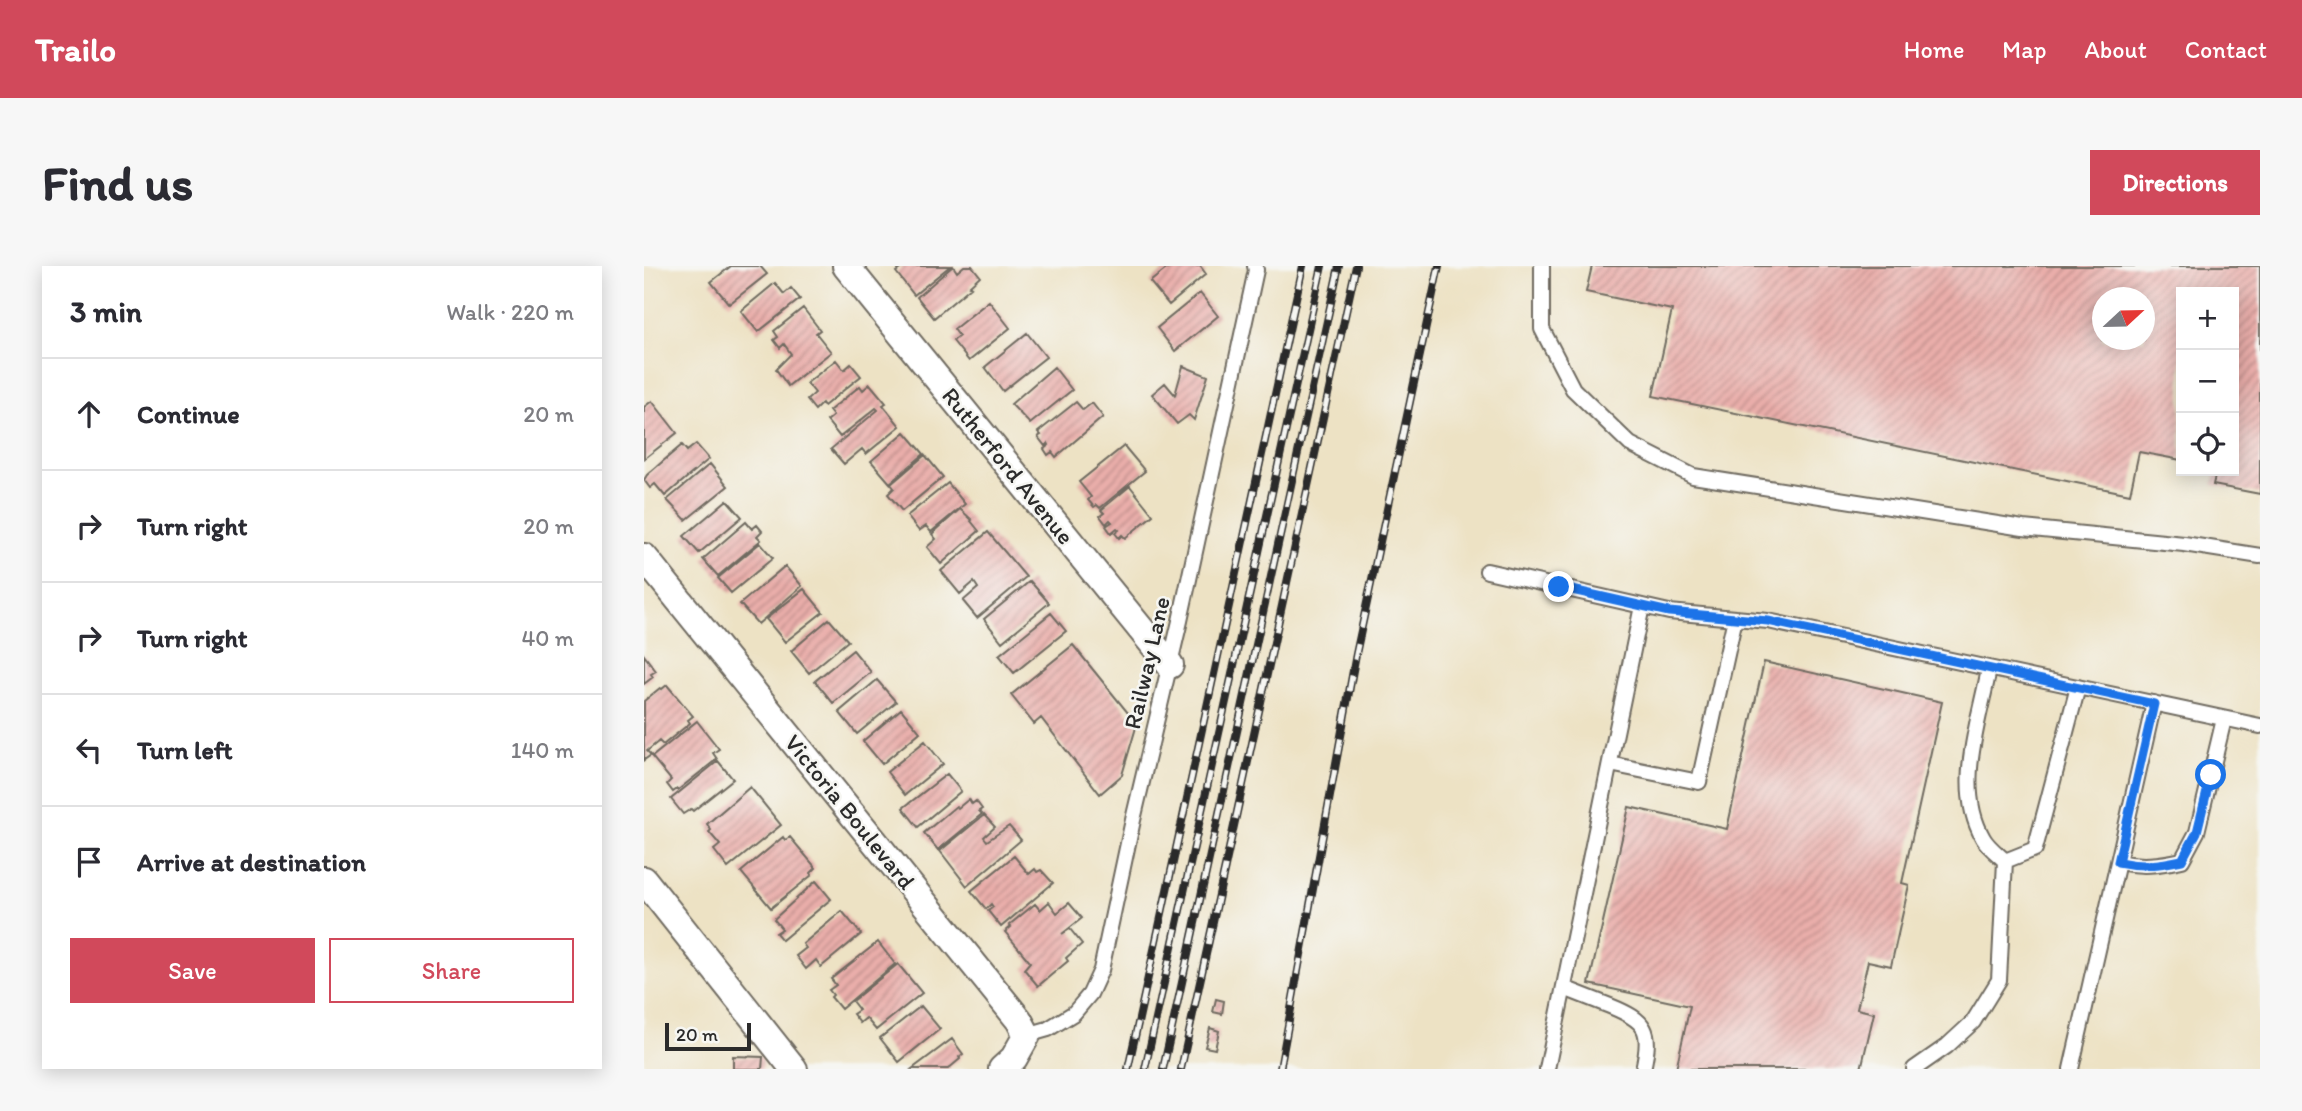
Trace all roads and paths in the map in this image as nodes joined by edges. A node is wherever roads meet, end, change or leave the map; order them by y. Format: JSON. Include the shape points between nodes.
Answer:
{"nodes":[{"id":1,"x":846,"y":266,"type":"edge"},
{"id":2,"x":1255,"y":266,"type":"edge"},
{"id":3,"x":1542,"y":266,"type":"edge"},
{"id":4,"x":2260,"y":556,"type":"edge"},
{"id":5,"x":644,"y":557,"type":"edge"},
{"id":6,"x":1487,"y":571,"type":"dead end"},
{"id":7,"x":1642,"y":606,"type":"junction"},
{"id":8,"x":1735,"y":618,"type":"junction"},
{"id":9,"x":1170,"y":665,"type":"junction"},
{"id":10,"x":1989,"y":669,"type":"junction"},
{"id":11,"x":2078,"y":687,"type":"junction"},
{"id":12,"x":2154,"y":704,"type":"junction"},
{"id":13,"x":2224,"y":719,"type":"junction"},
{"id":14,"x":2260,"y":726,"type":"edge"},
{"id":15,"x":1610,"y":764,"type":"junction"},
{"id":16,"x":2005,"y":862,"type":"junction"},
{"id":17,"x":2118,"y":862,"type":"junction"},
{"id":18,"x":644,"y":880,"type":"edge"},
{"id":19,"x":1564,"y":988,"type":"junction"},
{"id":20,"x":1027,"y":1035,"type":"junction"},
{"id":21,"x":794,"y":1069,"type":"edge"},
{"id":22,"x":1002,"y":1069,"type":"edge"},
{"id":23,"x":1547,"y":1069,"type":"edge"},
{"id":24,"x":1643,"y":1069,"type":"edge"},
{"id":25,"x":1914,"y":1069,"type":"edge"},
{"id":26,"x":2071,"y":1069,"type":"edge"}],
"edges":[{"from":1,"to":9,"type":"street","name":"Rutherford Avenue"},
{"from":2,"to":9,"type":"lane","name":"Railway Lane"},
{"from":3,"to":4,"type":"lane","via":[[1542,328],[1573,389],[1630,444],[1693,476],[2023,528]]},
{"from":5,"to":20,"type":"street","name":"Victoria Boulevard"},
{"from":6,"to":7,"type":"lane"},
{"from":7,"to":8,"type":"lane"},
{"from":7,"to":15,"type":"lane"},
{"from":8,"to":10,"type":"lane","via":[[1768,621]]},
{"from":8,"to":15,"type":"lane","via":[[1699,782]]},
{"from":9,"to":20,"type":"lane","name":"Railway Lane","via":[[1101,970],[1090,995],[1074,1013]]},
{"from":10,"to":11,"type":"lane"},
{"from":10,"to":16,"type":"lane","via":[[1968,778],[1975,821],[1984,840]]},
{"from":11,"to":12,"type":"lane"},
{"from":11,"to":16,"type":"lane","via":[[2035,849]]},
{"from":12,"to":13,"type":"lane"},
{"from":12,"to":17,"type":"lane"},
{"from":13,"to":14,"type":"lane"},
{"from":13,"to":17,"type":"lane","via":[[2197,832],[2182,860],[2137,867]]},
{"from":15,"to":19,"type":"lane"},
{"from":16,"to":25,"type":"lane","via":[[1999,980],[1973,1023]]},
{"from":17,"to":26,"type":"lane"},
{"from":18,"to":21,"type":"street"},
{"from":19,"to":23,"type":"lane"},
{"from":19,"to":24,"type":"lane","via":[[1635,1016],[1644,1027],[1648,1048]]},
{"from":20,"to":22,"type":"street"}]}
